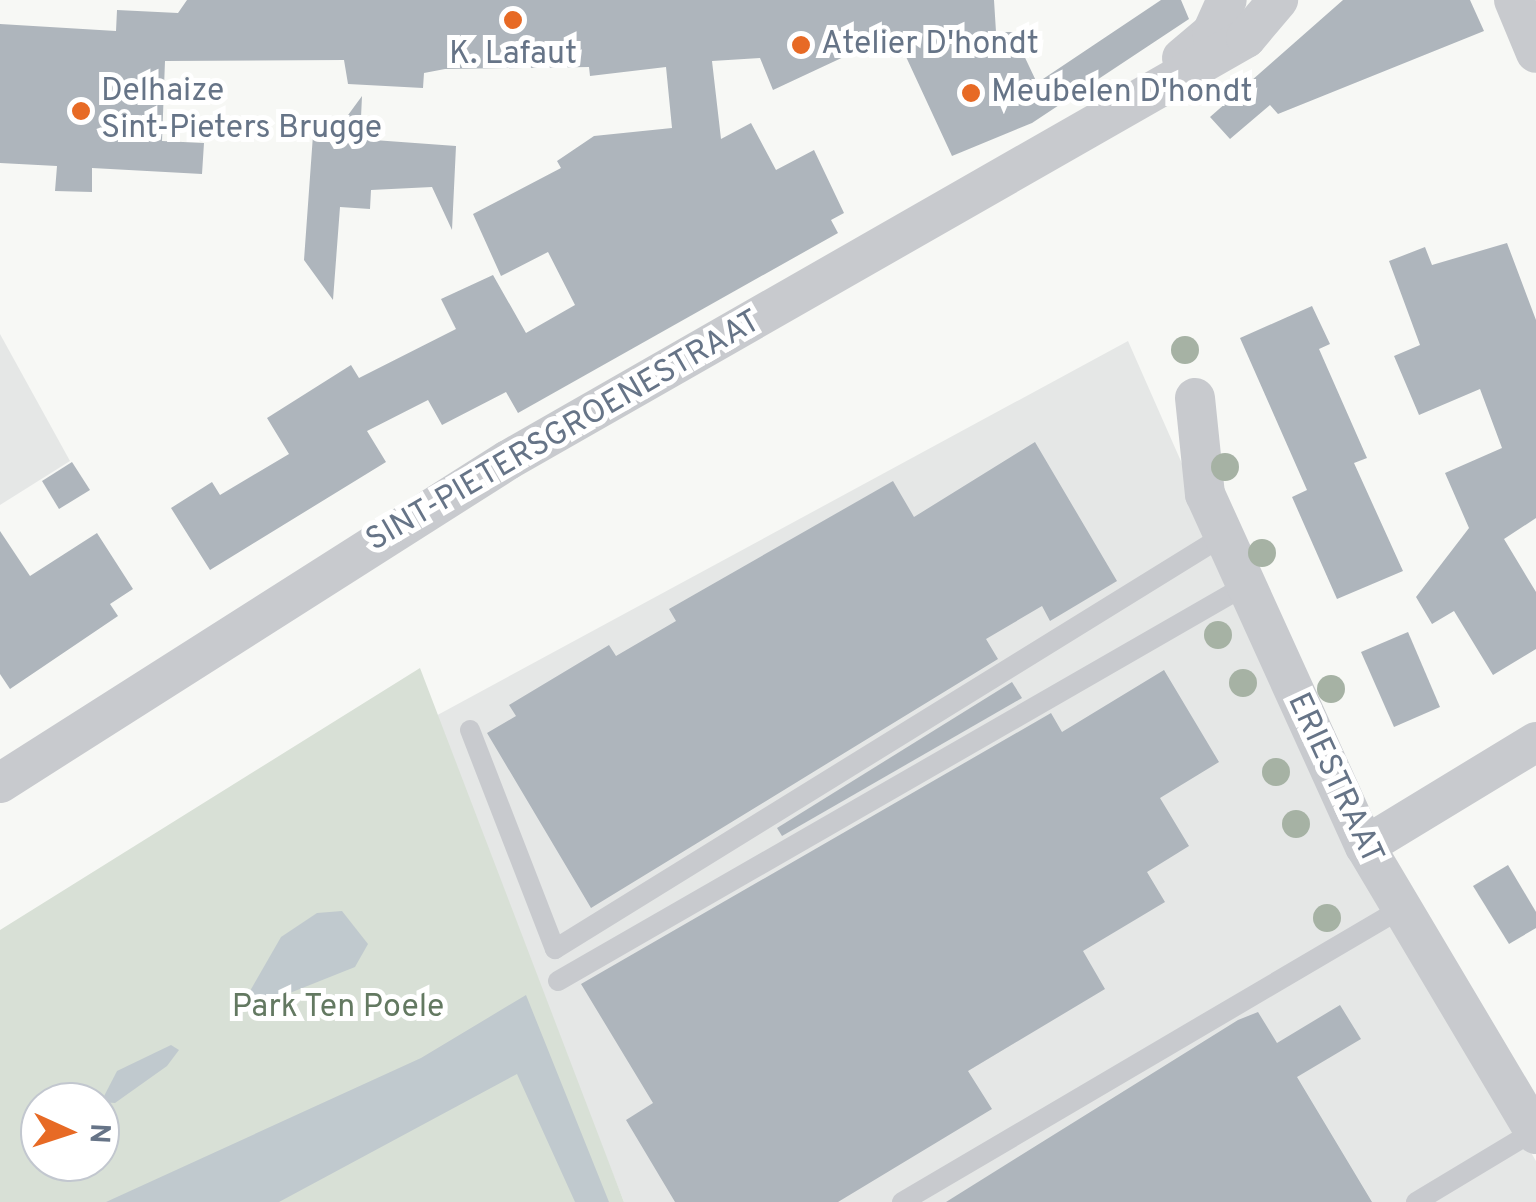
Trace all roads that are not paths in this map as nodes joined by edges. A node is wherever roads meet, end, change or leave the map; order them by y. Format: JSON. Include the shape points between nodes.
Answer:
{"nodes":[{"id":1,"x":1226,"y":0,"type":"edge"},
{"id":2,"x":1278,"y":0,"type":"edge"},
{"id":3,"x":1514,"y":0,"type":"edge"},
{"id":4,"x":1536,"y":53,"type":"edge"},
{"id":5,"x":1137,"y":97,"type":"junction"},
{"id":6,"x":1195,"y":398,"type":"dead end"},
{"id":7,"x":1223,"y":536,"type":"junction"},
{"id":8,"x":1245,"y":586,"type":"junction"},
{"id":9,"x":470,"y":730,"type":"dead end"},
{"id":10,"x":1536,"y":742,"type":"edge"},
{"id":11,"x":0,"y":783,"type":"edge"},
{"id":12,"x":1365,"y":846,"type":"junction"},
{"id":13,"x":1397,"y":911,"type":"junction"},
{"id":14,"x":558,"y":981,"type":"dead end"},
{"id":15,"x":1535,"y":1132,"type":"edge"},
{"id":16,"x":902,"y":1202,"type":"edge"},
{"id":17,"x":1416,"y":1202,"type":"edge"}],
"edges":[{"from":1,"to":5,"type":"street","name":"SINT-PIETERSGROENESTRAAT","via":[[1212,33]]},
{"from":2,"to":5,"type":"street","name":"SINT-PIETERSGROENESTRAAT","via":[[1246,38]]},
{"from":3,"to":4,"type":"street"},
{"from":5,"to":11,"type":"street","name":"SINT-PIETERSGROENESTRAAT","via":[[508,460]]},
{"from":6,"to":7,"type":"street","name":"ERIESTRAAT","via":[[1206,494]]},
{"from":7,"to":8,"type":"street","name":"ERIESTRAAT"},
{"from":7,"to":9,"type":"lane","via":[[555,949]]},
{"from":8,"to":12,"type":"street","name":"ERIESTRAAT"},
{"from":8,"to":14,"type":"lane"},
{"from":10,"to":12,"type":"street"},
{"from":12,"to":13,"type":"street","name":"ERIESTRAAT"},
{"from":13,"to":15,"type":"street","name":"ERIESTRAAT"},
{"from":13,"to":16,"type":"lane"},
{"from":15,"to":17,"type":"lane"}]}
